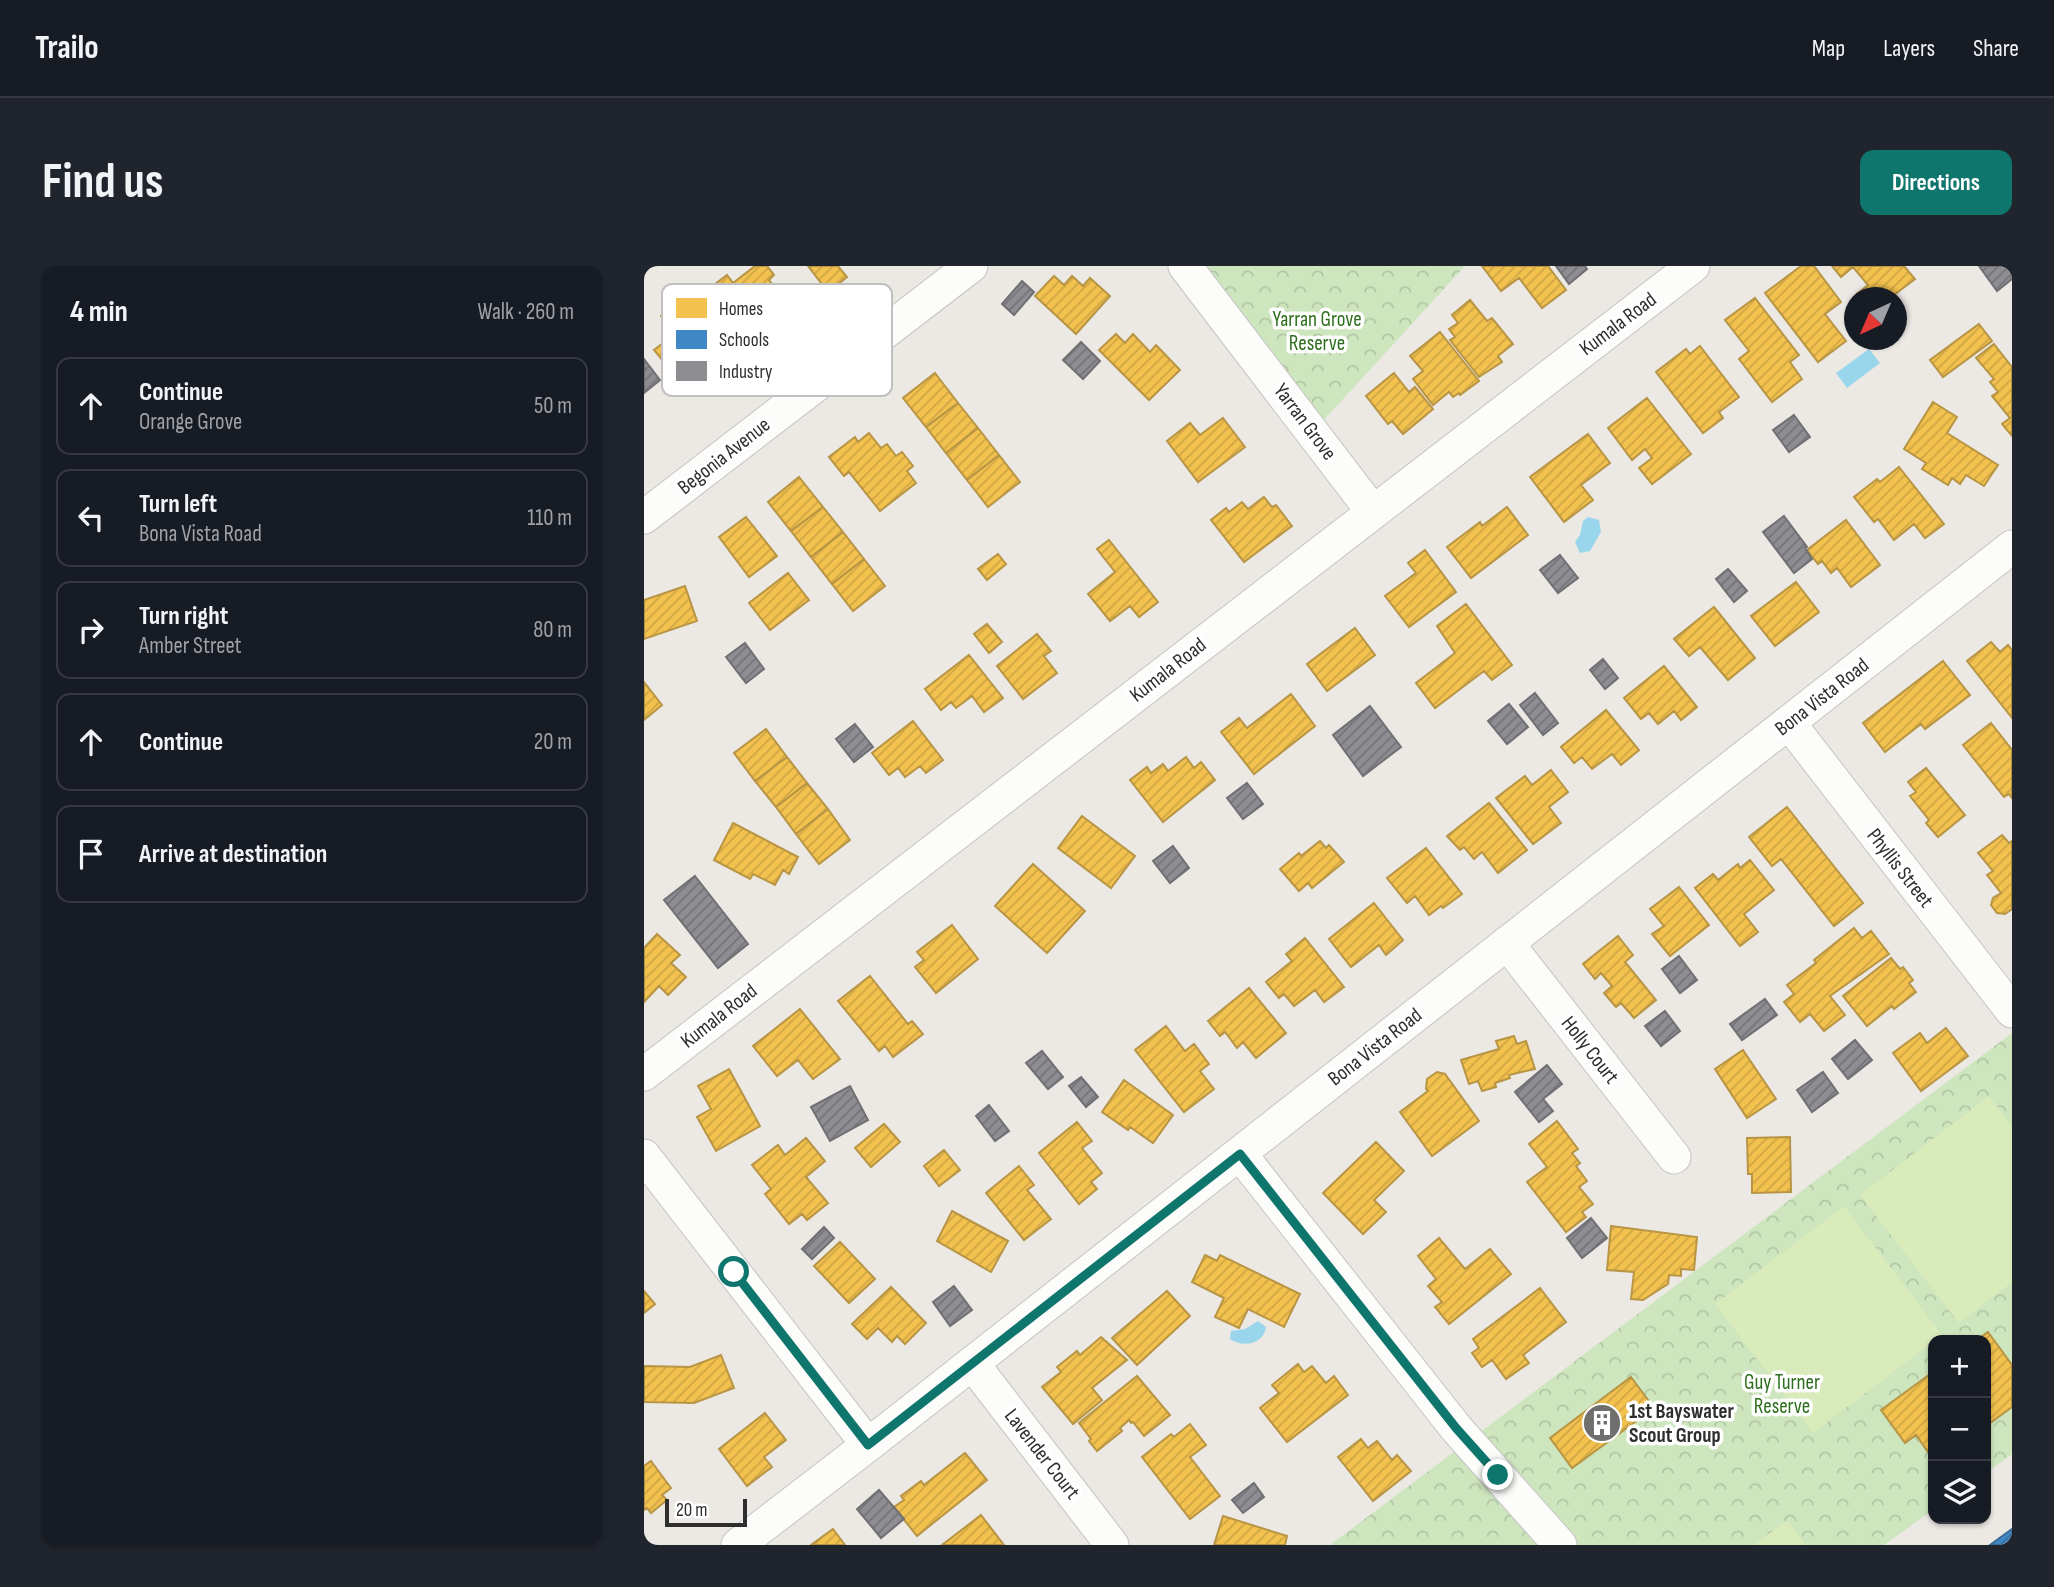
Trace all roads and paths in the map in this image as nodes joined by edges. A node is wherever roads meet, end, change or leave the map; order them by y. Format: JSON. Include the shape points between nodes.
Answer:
{"nodes":[{"id":1,"x":971,"y":266,"type":"edge"},
{"id":2,"x":1185,"y":266,"type":"edge"},
{"id":3,"x":1693,"y":266,"type":"edge"},
{"id":4,"x":892,"y":327,"type":"edge"},
{"id":5,"x":802,"y":396,"type":"edge"},
{"id":6,"x":1373,"y":512,"type":"junction"},
{"id":7,"x":644,"y":517,"type":"edge"},
{"id":8,"x":2012,"y":547,"type":"edge"},
{"id":9,"x":1789,"y":723,"type":"junction"},
{"id":10,"x":1507,"y":943,"type":"junction"},
{"id":11,"x":2012,"y":1011,"type":"edge"},
{"id":12,"x":644,"y":1074,"type":"edge"},
{"id":13,"x":1240,"y":1154,"type":"junction"},
{"id":14,"x":644,"y":1156,"type":"edge"},
{"id":15,"x":1674,"y":1157,"type":"dead end"},
{"id":16,"x":972,"y":1363,"type":"junction"},
{"id":17,"x":868,"y":1445,"type":"junction"},
{"id":18,"x":738,"y":1545,"type":"edge"},
{"id":19,"x":1112,"y":1545,"type":"edge"},
{"id":20,"x":1560,"y":1545,"type":"edge"}],
"edges":[{"from":1,"to":4,"type":"street","name":"Begonia Avenue"},
{"from":2,"to":6,"type":"street","name":"Yarran Grove"},
{"from":3,"to":6,"type":"street","name":"Kumala Road"},
{"from":5,"to":7,"type":"street","name":"Begonia Avenue"},
{"from":6,"to":12,"type":"street","name":"Kumala Road"},
{"from":8,"to":9,"type":"street","name":"Bona Vista Road"},
{"from":9,"to":10,"type":"street","name":"Bona Vista Road"},
{"from":9,"to":11,"type":"street","name":"Phyllis Street"},
{"from":10,"to":13,"type":"street","name":"Bona Vista Road"},
{"from":10,"to":15,"type":"street","name":"Holly Court"},
{"from":13,"to":16,"type":"street","name":"Bona Vista Road"},
{"from":13,"to":20,"type":"street","via":[[1456,1428]]},
{"from":14,"to":17,"type":"street"},
{"from":16,"to":17,"type":"street","name":"Bona Vista Road"},
{"from":16,"to":19,"type":"street","name":"Lavender Court"},
{"from":17,"to":18,"type":"street","name":"Bona Vista Road"}]}
